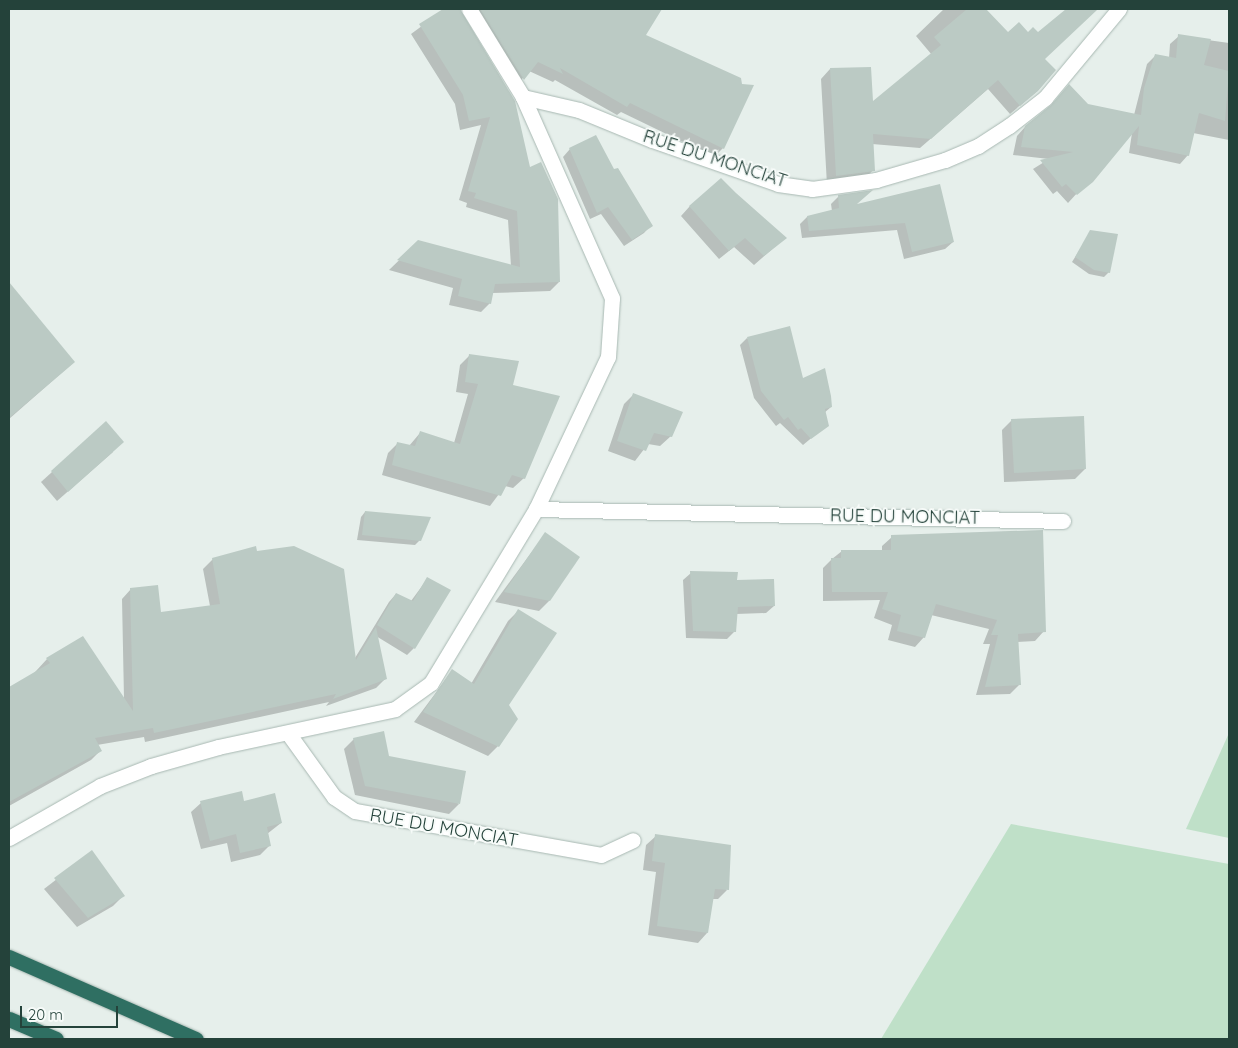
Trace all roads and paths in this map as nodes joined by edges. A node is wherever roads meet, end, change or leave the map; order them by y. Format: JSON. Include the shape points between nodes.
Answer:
{"nodes":[{"id":1,"x":470,"y":9,"type":"edge"},
{"id":2,"x":1119,"y":9,"type":"edge"},
{"id":3,"x":523,"y":97,"type":"junction"},
{"id":4,"x":536,"y":509,"type":"junction"},
{"id":5,"x":1063,"y":521,"type":"dead end"},
{"id":6,"x":288,"y":733,"type":"junction"},
{"id":7,"x":9,"y":838,"type":"edge"},
{"id":8,"x":633,"y":840,"type":"dead end"},
{"id":9,"x":9,"y":957,"type":"edge"},
{"id":10,"x":9,"y":1019,"type":"edge"},
{"id":11,"x":56,"y":1039,"type":"edge"},
{"id":12,"x":196,"y":1039,"type":"edge"}],
"edges":[{"from":1,"to":3,"type":"street"},
{"from":2,"to":3,"type":"street","name":"RUE DU MONCIAT","via":[[1045,98],[1009,126],[978,146],[945,160],[867,182],[812,188],[778,184],[652,140],[579,110]]},
{"from":3,"to":4,"type":"street","via":[[612,298],[608,357]]},
{"from":4,"to":5,"type":"street","name":"RUE DU MONCIAT"},
{"from":4,"to":6,"type":"street","via":[[431,683],[395,709]]},
{"from":6,"to":7,"type":"street","via":[[218,747],[151,766],[100,786]]},
{"from":6,"to":8,"type":"street","name":"RUE DU MONCIAT","via":[[334,797],[355,811],[601,855]]},
{"from":9,"to":12,"type":"highway"},
{"from":10,"to":11,"type":"highway"}]}
